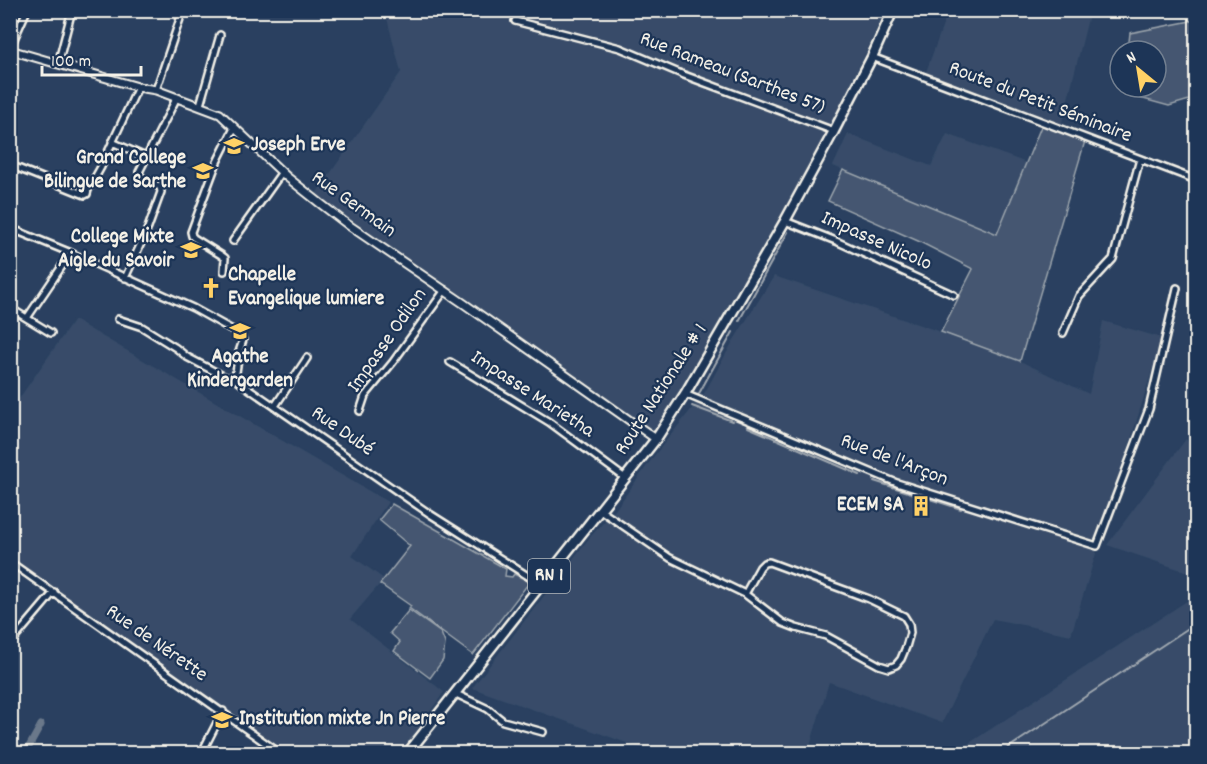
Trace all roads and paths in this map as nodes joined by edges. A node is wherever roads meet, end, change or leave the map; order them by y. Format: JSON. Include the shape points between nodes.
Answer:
{"nodes":[{"id":1,"x":27,"y":10,"type":"edge"},
{"id":2,"x":72,"y":10,"type":"edge"},
{"id":3,"x":893,"y":10,"type":"edge"},
{"id":4,"x":182,"y":11,"type":"edge"},
{"id":5,"x":514,"y":21,"type":"dead end"},
{"id":6,"x":220,"y":35,"type":"dead end"},
{"id":7,"x":10,"y":49,"type":"edge"},
{"id":8,"x":872,"y":57,"type":"junction"},
{"id":9,"x":58,"y":64,"type":"junction"},
{"id":10,"x":138,"y":87,"type":"junction"},
{"id":11,"x":156,"y":90,"type":"junction"},
{"id":12,"x":177,"y":97,"type":"junction"},
{"id":13,"x":200,"y":105,"type":"junction"},
{"id":14,"x":234,"y":128,"type":"junction"},
{"id":15,"x":834,"y":131,"type":"junction"},
{"id":16,"x":112,"y":142,"type":"junction"},
{"id":17,"x":146,"y":157,"type":"junction"},
{"id":18,"x":1140,"y":159,"type":"junction"},
{"id":19,"x":10,"y":165,"type":"edge"},
{"id":20,"x":282,"y":172,"type":"junction"},
{"id":21,"x":1197,"y":180,"type":"edge"},
{"id":22,"x":785,"y":221,"type":"junction"},
{"id":23,"x":10,"y":228,"type":"edge"},
{"id":24,"x":233,"y":242,"type":"dead end"},
{"id":25,"x":71,"y":253,"type":"junction"},
{"id":26,"x":224,"y":272,"type":"dead end"},
{"id":27,"x":125,"y":278,"type":"junction"},
{"id":28,"x":1177,"y":288,"type":"dead end"},
{"id":29,"x":444,"y":290,"type":"junction"},
{"id":30,"x":954,"y":295,"type":"dead end"},
{"id":31,"x":10,"y":308,"type":"edge"},
{"id":32,"x":27,"y":318,"type":"junction"},
{"id":33,"x":118,"y":319,"type":"dead end"},
{"id":34,"x":51,"y":333,"type":"dead end"},
{"id":35,"x":1063,"y":333,"type":"dead end"},
{"id":36,"x":307,"y":358,"type":"dead end"},
{"id":37,"x":450,"y":362,"type":"dead end"},
{"id":38,"x":235,"y":379,"type":"junction"},
{"id":39,"x":686,"y":394,"type":"junction"},
{"id":40,"x":275,"y":406,"type":"junction"},
{"id":41,"x":360,"y":411,"type":"dead end"},
{"id":42,"x":656,"y":439,"type":"junction"},
{"id":43,"x":625,"y":478,"type":"junction"},
{"id":44,"x":600,"y":510,"type":"junction"},
{"id":45,"x":10,"y":561,"type":"edge"},
{"id":46,"x":542,"y":585,"type":"junction"},
{"id":47,"x":54,"y":592,"type":"junction"},
{"id":48,"x":745,"y":594,"type":"junction"},
{"id":49,"x":10,"y":644,"type":"edge"},
{"id":50,"x":454,"y":693,"type":"junction"},
{"id":51,"x":223,"y":711,"type":"junction"},
{"id":52,"x":543,"y":732,"type":"dead end"},
{"id":53,"x":201,"y":753,"type":"edge"},
{"id":54,"x":281,"y":753,"type":"edge"},
{"id":55,"x":407,"y":753,"type":"edge"}],
"edges":[{"from":1,"to":7,"type":"street"},
{"from":2,"to":9,"type":"street"},
{"from":3,"to":8,"type":"main road","name":"Route Nationale # 1","number":"RN 1"},
{"from":4,"to":11,"type":"street"},
{"from":5,"to":15,"type":"street","name":"Rue Rameau (Sarthes 57)","via":[[620,48]]},
{"from":6,"to":13,"type":"street"},
{"from":7,"to":9,"type":"street","name":"Rue Germain"},
{"from":8,"to":15,"type":"main road","name":"Route Nationale # 1","number":"RN 1"},
{"from":8,"to":18,"type":"street","name":"Route du Petit Séminaire"},
{"from":9,"to":10,"type":"street","name":"Rue Germain"},
{"from":10,"to":11,"type":"street","name":"Rue Germain"},
{"from":10,"to":16,"type":"street"},
{"from":11,"to":12,"type":"street","name":"Rue Germain"},
{"from":12,"to":13,"type":"street","name":"Rue Germain"},
{"from":12,"to":17,"type":"street"},
{"from":13,"to":14,"type":"street","name":"Rue Germain","via":[[220,114]]},
{"from":14,"to":20,"type":"street","name":"Rue Germain"},
{"from":14,"to":26,"type":"street","via":[[191,232],[225,258]]},
{"from":15,"to":22,"type":"main road","name":"Route Nationale # 1","number":"RN 1"},
{"from":16,"to":17,"type":"street"},
{"from":16,"to":19,"type":"street","via":[[85,195]]},
{"from":17,"to":27,"type":"street","via":[[139,172],[141,177],[160,187],[161,192]]},
{"from":18,"to":21,"type":"street","name":"Route du Petit Séminaire"},
{"from":18,"to":35,"type":"street","via":[[1113,259],[1079,296]]},
{"from":20,"to":24,"type":"street"},
{"from":20,"to":29,"type":"street","name":"Rue Germain","via":[[347,224]]},
{"from":22,"to":30,"type":"street","name":"Impasse Nicolo"},
{"from":22,"to":39,"type":"main road","name":"Route Nationale # 1","number":"RN 1"},
{"from":23,"to":25,"type":"street"},
{"from":25,"to":27,"type":"street"},
{"from":25,"to":32,"type":"street"},
{"from":27,"to":38,"type":"street","via":[[208,315],[242,337]]},
{"from":28,"to":39,"type":"street","name":"Rue de l'Arçon","via":[[1149,409],[1097,546],[897,483]]},
{"from":29,"to":41,"type":"street","name":"Impasse Odilon","via":[[365,396]]},
{"from":29,"to":42,"type":"street","name":"Rue Germain"},
{"from":31,"to":32,"type":"street"},
{"from":32,"to":34,"type":"street"},
{"from":33,"to":38,"type":"street","name":"Rue Dubé","via":[[142,327],[187,357]]},
{"from":36,"to":40,"type":"street"},
{"from":37,"to":43,"type":"street","name":"Impasse Marietha","via":[[549,422]]},
{"from":38,"to":40,"type":"street","name":"Rue Dubé"},
{"from":39,"to":42,"type":"main road","name":"Route Nationale # 1","number":"RN 1"},
{"from":40,"to":46,"type":"street","name":"Rue Dubé","via":[[430,514]]},
{"from":42,"to":43,"type":"main road","name":"Route Nationale # 1","number":"RN 1"},
{"from":43,"to":44,"type":"main road","name":"Route Nationale # 1","number":"RN 1"},
{"from":44,"to":46,"type":"main road","name":"Route Nationale # 1","number":"RN 1"},
{"from":44,"to":48,"type":"street","via":[[670,558]]},
{"from":45,"to":47,"type":"street","name":"Rue de Nérette"},
{"from":46,"to":50,"type":"main road","name":"Route Nationale # 1","number":"RN 1"},
{"from":47,"to":49,"type":"street"},
{"from":47,"to":51,"type":"street","name":"Rue de Nérette"},
{"from":48,"to":48,"type":"street","via":[[783,622],[826,636],[890,668],[901,659],[910,633],[904,616],[870,599],[770,562],[760,567]]},
{"from":50,"to":52,"type":"street","via":[[503,721]]},
{"from":50,"to":55,"type":"main road","name":"Route Nationale # 1","number":"RN 1"},
{"from":51,"to":53,"type":"street"},
{"from":51,"to":54,"type":"street","name":"Rue de Nérette"}]}
